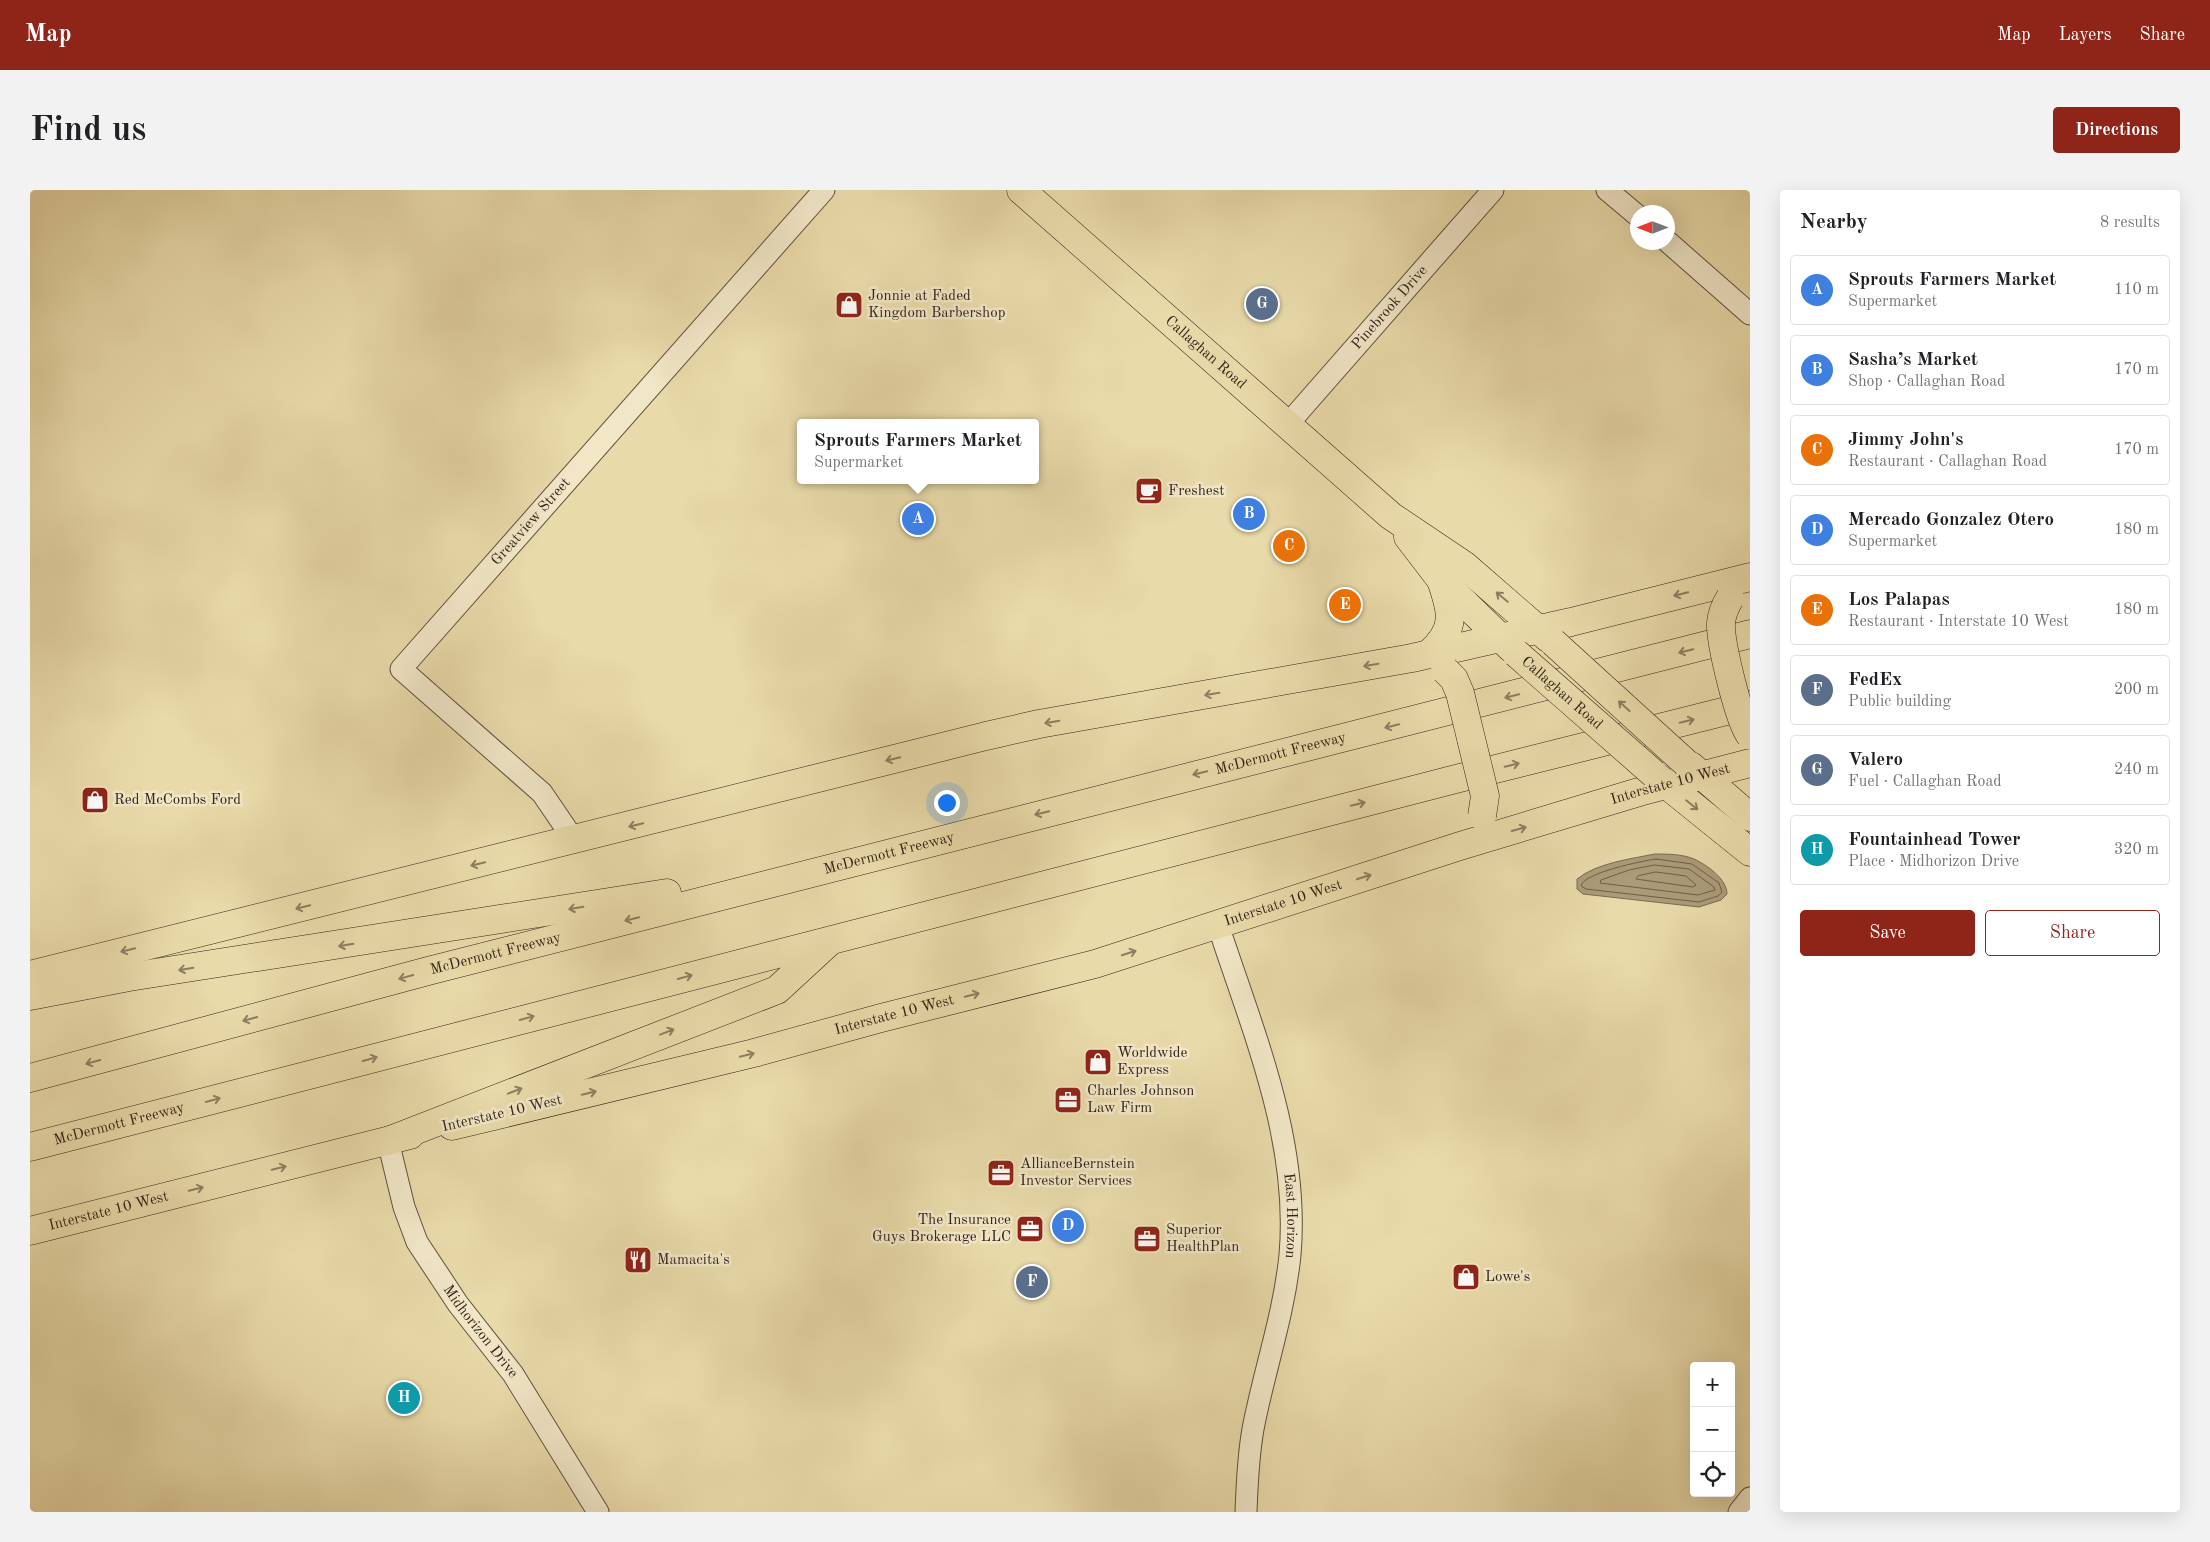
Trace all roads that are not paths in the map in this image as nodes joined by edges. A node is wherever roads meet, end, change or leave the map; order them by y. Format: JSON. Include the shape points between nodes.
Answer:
{"nodes":[{"id":1,"x":824,"y":190,"type":"edge"},
{"id":2,"x":1021,"y":190,"type":"edge"},
{"id":3,"x":1493,"y":190,"type":"edge"},
{"id":4,"x":1607,"y":190,"type":"edge"},
{"id":5,"x":1630,"y":209,"type":"edge"},
{"id":6,"x":1675,"y":248,"type":"edge"},
{"id":7,"x":1750,"y":314,"type":"edge"},
{"id":8,"x":1287,"y":425,"type":"junction"},
{"id":9,"x":1391,"y":516,"type":"junction"},
{"id":10,"x":1750,"y":577,"type":"edge"},
{"id":11,"x":1441,"y":580,"type":"junction"},
{"id":12,"x":1750,"y":634,"type":"edge"},
{"id":13,"x":1546,"y":636,"type":"junction"},
{"id":14,"x":1508,"y":645,"type":"junction"},
{"id":15,"x":1429,"y":660,"type":"junction"},
{"id":16,"x":1750,"y":705,"type":"edge"},
{"id":17,"x":1750,"y":735,"type":"edge"},
{"id":18,"x":1750,"y":763,"type":"edge"},
{"id":19,"x":1694,"y":769,"type":"junction"},
{"id":20,"x":1661,"y":779,"type":"junction"},
{"id":21,"x":1750,"y":817,"type":"edge"},
{"id":22,"x":574,"y":840,"type":"junction"},
{"id":23,"x":1460,"y":846,"type":"junction"},
{"id":24,"x":1750,"y":852,"type":"edge"},
{"id":25,"x":848,"y":863,"type":"junction"},
{"id":26,"x":1218,"y":925,"type":"junction"},
{"id":27,"x":830,"y":942,"type":"junction"},
{"id":28,"x":30,"y":975,"type":"edge"},
{"id":29,"x":30,"y":996,"type":"edge"},
{"id":30,"x":30,"y":1078,"type":"edge"},
{"id":31,"x":388,"y":1140,"type":"junction"},
{"id":32,"x":30,"y":1147,"type":"edge"},
{"id":33,"x":30,"y":1231,"type":"edge"},
{"id":34,"x":1750,"y":1498,"type":"edge"},
{"id":35,"x":598,"y":1512,"type":"edge"},
{"id":36,"x":1246,"y":1512,"type":"edge"},
{"id":37,"x":1739,"y":1512,"type":"edge"}],
"edges":[{"from":1,"to":22,"type":"street","name":"Greatview Street","via":[[401,668],[542,792]]},
{"from":2,"to":8,"type":"main road","name":"Callaghan Road"},
{"from":3,"to":8,"type":"street","name":"Pinebrook Drive"},
{"from":4,"to":5,"type":"street"},
{"from":6,"to":7,"type":"street"},
{"from":8,"to":9,"type":"main road","name":"Callaghan Road"},
{"from":9,"to":11,"type":"main road","name":"Callaghan Road"},
{"from":13,"to":9,"type":"main road","name":"Callaghan Road","one_way":true,"via":[[1464,565]]},
{"from":10,"to":13,"type":"main road","one_way":true},
{"from":10,"to":17,"type":"main road","bridge":true,"via":[[1730,598],[1721,623],[1722,640],[1742,722]]},
{"from":11,"to":14,"type":"main road","name":"Callaghan Road"},
{"from":11,"to":15,"type":"main road","via":[[1451,620],[1443,640]]},
{"from":12,"to":25,"type":"main road","name":"McDermott Freeway","one_way":true},
{"from":13,"to":14,"type":"main road"},
{"from":19,"to":13,"type":"main road","name":"Callaghan Road","one_way":true,"bridge":true},
{"from":14,"to":15,"type":"main road"},
{"from":14,"to":20,"type":"main road","name":"Callaghan Road","bridge":true},
{"from":15,"to":22,"type":"main road","one_way":true,"via":[[1039,724]]},
{"from":15,"to":23,"type":"main road","bridge":true,"via":[[1454,679],[1460,693],[1485,796],[1482,816],[1475,831]]},
{"from":27,"to":16,"type":"main road","name":"McDermott Freeway","one_way":true},
{"from":18,"to":19,"type":"main road","name":"Interstate 10 West"},
{"from":19,"to":20,"type":"main road","name":"Interstate 10 West"},
{"from":19,"to":21,"type":"main road","name":"Callaghan Road"},
{"from":23,"to":20,"type":"main road","name":"Interstate 10 West","one_way":true},
{"from":20,"to":24,"type":"main road","name":"Callaghan Road","one_way":true},
{"from":22,"to":28,"type":"main road","one_way":true},
{"from":26,"to":23,"type":"main road","name":"Interstate 10 West","one_way":true},
{"from":25,"to":29,"type":"main road","one_way":true,"via":[[129,977]]},
{"from":25,"to":30,"type":"main road","name":"McDermott Freeway","one_way":true},
{"from":31,"to":26,"type":"main road","name":"Interstate 10 West","one_way":true,"via":[[754,1053],[1095,964]]},
{"from":26,"to":36,"type":"street","name":"East Horizon","via":[[1278,1111],[1289,1174],[1290,1255],[1284,1304],[1254,1428]]},
{"from":31,"to":27,"type":"main road","one_way":true,"via":[[777,990]]},
{"from":32,"to":27,"type":"main road","name":"McDermott Freeway","one_way":true},
{"from":33,"to":31,"type":"main road","name":"Interstate 10 West","one_way":true},
{"from":31,"to":35,"type":"street","name":"Midhorizon Drive","via":[[404,1207],[421,1249],[458,1304],[513,1374]]},
{"from":34,"to":37,"type":"street"}]}
